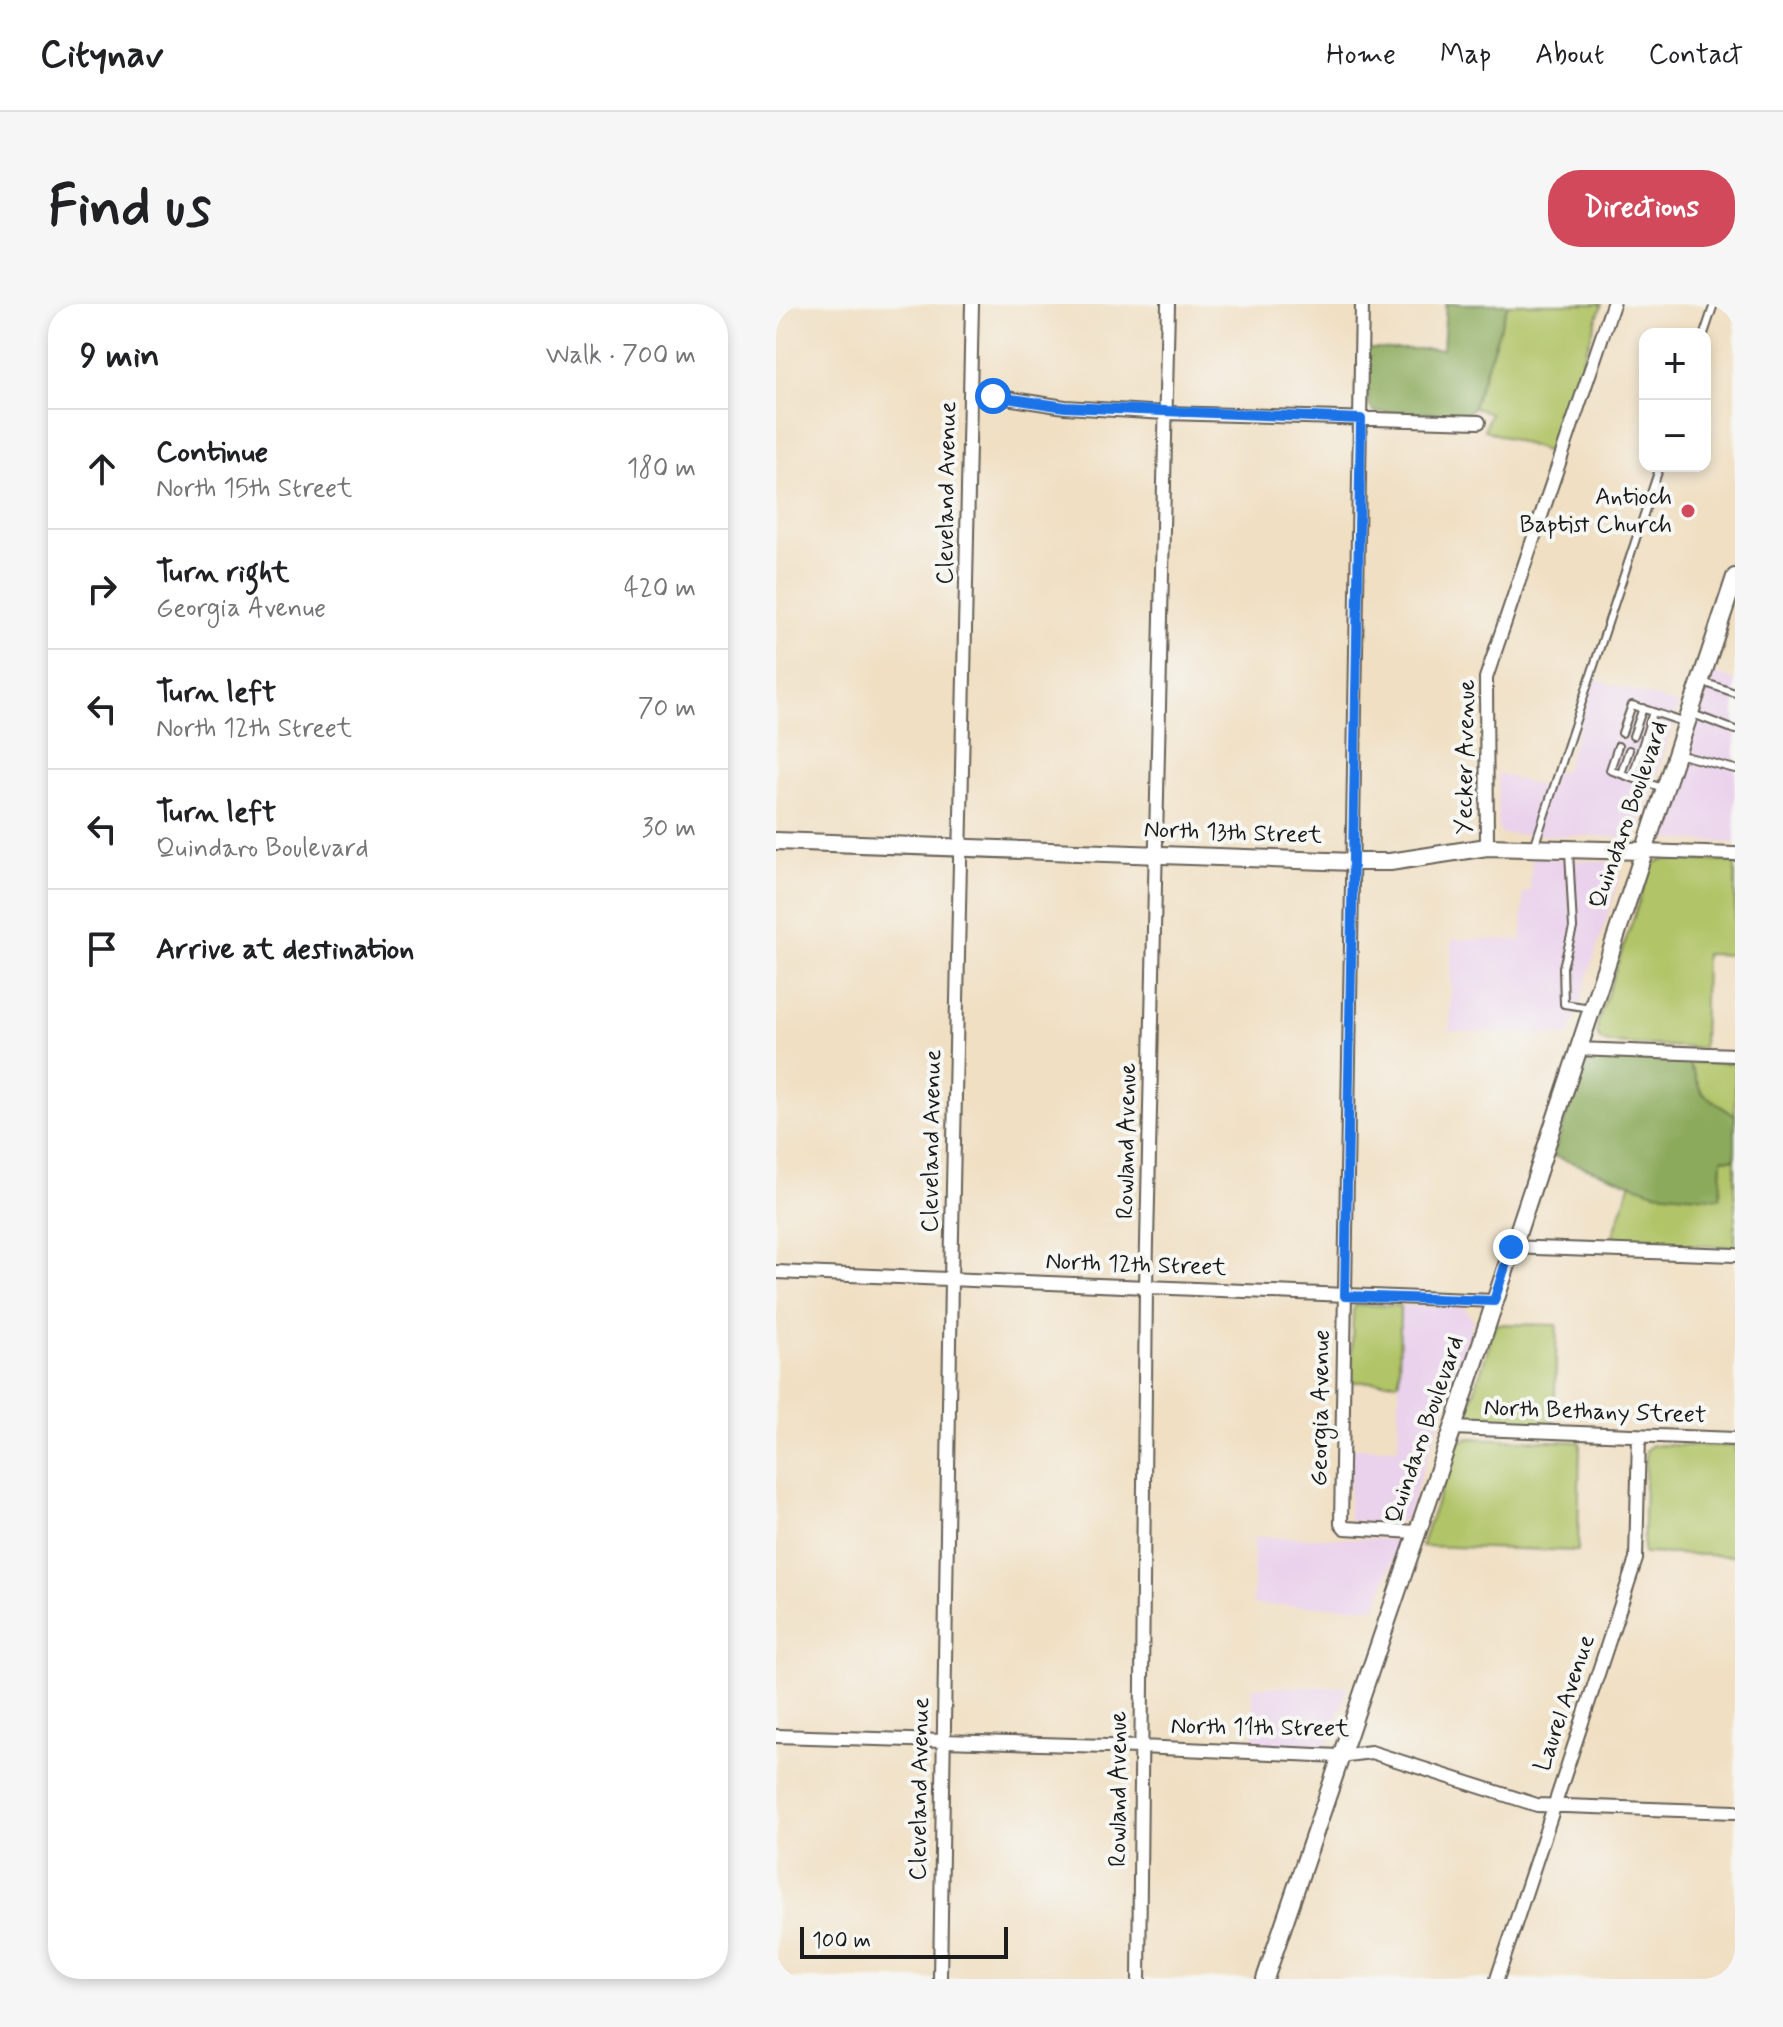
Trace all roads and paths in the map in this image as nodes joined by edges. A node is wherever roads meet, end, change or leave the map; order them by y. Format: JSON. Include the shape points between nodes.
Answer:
{"nodes":[{"id":1,"x":972,"y":304,"type":"edge"},
{"id":2,"x":1168,"y":304,"type":"edge"},
{"id":3,"x":1362,"y":304,"type":"edge"},
{"id":4,"x":1613,"y":304,"type":"edge"},
{"id":5,"x":1714,"y":304,"type":"edge"},
{"id":6,"x":1706,"y":328,"type":"edge"},
{"id":7,"x":971,"y":396,"type":"junction"},
{"id":8,"x":1166,"y":413,"type":"junction"},
{"id":9,"x":1361,"y":419,"type":"junction"},
{"id":10,"x":1479,"y":422,"type":"dead end"},
{"id":11,"x":1658,"y":472,"type":"edge"},
{"id":12,"x":1735,"y":577,"type":"edge"},
{"id":13,"x":1700,"y":680,"type":"junction"},
{"id":14,"x":1735,"y":693,"type":"edge"},
{"id":15,"x":1643,"y":708,"type":"junction"},
{"id":16,"x":1653,"y":712,"type":"junction"},
{"id":17,"x":1687,"y":718,"type":"junction"},
{"id":18,"x":1735,"y":730,"type":"edge"},
{"id":19,"x":1622,"y":733,"type":"dead end"},
{"id":20,"x":1633,"y":736,"type":"dead end"},
{"id":21,"x":1618,"y":746,"type":"dead end"},
{"id":22,"x":1629,"y":750,"type":"dead end"},
{"id":23,"x":1676,"y":753,"type":"junction"},
{"id":24,"x":1735,"y":769,"type":"edge"},
{"id":25,"x":1621,"y":774,"type":"junction"},
{"id":26,"x":1632,"y":778,"type":"junction"},
{"id":27,"x":1664,"y":788,"type":"junction"},
{"id":28,"x":776,"y":841,"type":"edge"},
{"id":29,"x":1487,"y":847,"type":"junction"},
{"id":30,"x":1534,"y":847,"type":"junction"},
{"id":31,"x":1569,"y":848,"type":"junction"},
{"id":32,"x":960,"y":849,"type":"junction"},
{"id":33,"x":1643,"y":851,"type":"junction"},
{"id":34,"x":1154,"y":854,"type":"junction"},
{"id":35,"x":1735,"y":854,"type":"edge"},
{"id":36,"x":1354,"y":862,"type":"junction"},
{"id":37,"x":1591,"y":1008,"type":"junction"},
{"id":38,"x":1577,"y":1049,"type":"junction"},
{"id":39,"x":1735,"y":1055,"type":"edge"},
{"id":40,"x":1511,"y":1247,"type":"junction"},
{"id":41,"x":1735,"y":1255,"type":"edge"},
{"id":42,"x":776,"y":1272,"type":"edge"},
{"id":43,"x":951,"y":1280,"type":"junction"},
{"id":44,"x":1146,"y":1287,"type":"junction"},
{"id":45,"x":1345,"y":1296,"type":"junction"},
{"id":46,"x":1494,"y":1301,"type":"junction"},
{"id":47,"x":1453,"y":1428,"type":"junction"},
{"id":48,"x":1639,"y":1436,"type":"junction"},
{"id":49,"x":1735,"y":1439,"type":"edge"},
{"id":50,"x":1416,"y":1532,"type":"junction"},
{"id":51,"x":776,"y":1736,"type":"edge"},
{"id":52,"x":943,"y":1743,"type":"junction"},
{"id":53,"x":1140,"y":1747,"type":"junction"},
{"id":54,"x":1339,"y":1756,"type":"junction"},
{"id":55,"x":1553,"y":1806,"type":"junction"},
{"id":56,"x":1735,"y":1812,"type":"edge"},
{"id":57,"x":940,"y":1979,"type":"edge"},
{"id":58,"x":1139,"y":1979,"type":"edge"},
{"id":59,"x":1265,"y":1979,"type":"edge"},
{"id":60,"x":1497,"y":1979,"type":"edge"}],
"edges":[{"from":1,"to":7,"type":"street","name":"Cleveland Avenue"},
{"from":2,"to":8,"type":"street","name":"Rowland Avenue"},
{"from":3,"to":9,"type":"street","name":"Georgia Avenue"},
{"from":4,"to":29,"type":"street","name":"Yecker Avenue","via":[[1486,678]]},
{"from":5,"to":6,"type":"lane"},
{"from":7,"to":8,"type":"street"},
{"from":7,"to":32,"type":"street","name":"Cleveland Avenue"},
{"from":8,"to":9,"type":"street"},
{"from":8,"to":34,"type":"street","name":"Rowland Avenue"},
{"from":9,"to":10,"type":"street"},
{"from":9,"to":36,"type":"street","name":"Georgia Avenue"},
{"from":11,"to":30,"type":"lane"},
{"from":12,"to":13,"type":"main road","name":"Quindaro Boulevard"},
{"from":13,"to":14,"type":"lane"},
{"from":13,"to":17,"type":"main road","name":"Quindaro Boulevard"},
{"from":15,"to":16,"type":"lane"},
{"from":15,"to":19,"type":"lane","via":[[1632,705]]},
{"from":15,"to":20,"type":"lane"},
{"from":16,"to":17,"type":"lane"},
{"from":16,"to":26,"type":"lane"},
{"from":17,"to":18,"type":"lane"},
{"from":17,"to":23,"type":"main road","name":"Quindaro Boulevard"},
{"from":21,"to":25,"type":"lane","via":[[1610,770]]},
{"from":22,"to":25,"type":"lane"},
{"from":23,"to":24,"type":"lane"},
{"from":23,"to":27,"type":"main road","name":"Quindaro Boulevard"},
{"from":25,"to":26,"type":"lane"},
{"from":26,"to":27,"type":"lane"},
{"from":27,"to":33,"type":"main road","name":"Quindaro Boulevard"},
{"from":28,"to":32,"type":"main road","name":"North 13th Street"},
{"from":29,"to":30,"type":"main road","name":"North 13th Street"},
{"from":29,"to":36,"type":"main road","name":"North 13th Street","via":[[1390,862]]},
{"from":30,"to":31,"type":"main road","name":"North 13th Street"},
{"from":31,"to":33,"type":"main road","name":"North 13th Street"},
{"from":31,"to":37,"type":"lane","via":[[1573,928],[1563,967],[1564,1004]]},
{"from":32,"to":34,"type":"main road","name":"North 13th Street"},
{"from":32,"to":43,"type":"street","name":"Cleveland Avenue"},
{"from":33,"to":35,"type":"street","name":"North 13th Street"},
{"from":33,"to":37,"type":"main road","name":"Quindaro Boulevard"},
{"from":34,"to":36,"type":"main road","name":"North 13th Street"},
{"from":34,"to":44,"type":"street","name":"Rowland Avenue"},
{"from":36,"to":45,"type":"street","name":"Georgia Avenue"},
{"from":37,"to":38,"type":"main road","name":"Quindaro Boulevard"},
{"from":38,"to":39,"type":"street"},
{"from":38,"to":40,"type":"main road","name":"Quindaro Boulevard"},
{"from":40,"to":41,"type":"street"},
{"from":40,"to":46,"type":"main road","name":"Quindaro Boulevard"},
{"from":42,"to":43,"type":"street","name":"North 12th Street"},
{"from":43,"to":44,"type":"street","name":"North 12th Street"},
{"from":43,"to":52,"type":"street","name":"Cleveland Avenue"},
{"from":44,"to":45,"type":"street","name":"North 12th Street"},
{"from":44,"to":53,"type":"street","name":"Rowland Avenue"},
{"from":45,"to":46,"type":"street","name":"North 12th Street"},
{"from":45,"to":50,"type":"street","name":"Georgia Avenue","via":[[1341,1523],[1345,1528]]},
{"from":46,"to":47,"type":"main road","name":"Quindaro Boulevard"},
{"from":47,"to":48,"type":"street","name":"North Bethany Street"},
{"from":47,"to":50,"type":"main road","name":"Quindaro Boulevard"},
{"from":48,"to":49,"type":"street","name":"North Bethany Street"},
{"from":48,"to":55,"type":"street","name":"Laurel Avenue","via":[[1636,1559]]},
{"from":50,"to":54,"type":"main road","name":"Quindaro Boulevard"},
{"from":51,"to":52,"type":"street","name":"North 11th Street"},
{"from":52,"to":53,"type":"street","name":"North 11th Street"},
{"from":52,"to":57,"type":"street","name":"Cleveland Avenue"},
{"from":53,"to":54,"type":"street","name":"North 11th Street"},
{"from":53,"to":58,"type":"street","name":"Rowland Avenue"},
{"from":54,"to":55,"type":"street","name":"North 11th Street","via":[[1371,1752]]},
{"from":54,"to":59,"type":"main road","name":"Quindaro Boulevard"},
{"from":55,"to":56,"type":"street","name":"North 11th Street"},
{"from":55,"to":60,"type":"street","name":"Laurel Avenue"}]}
